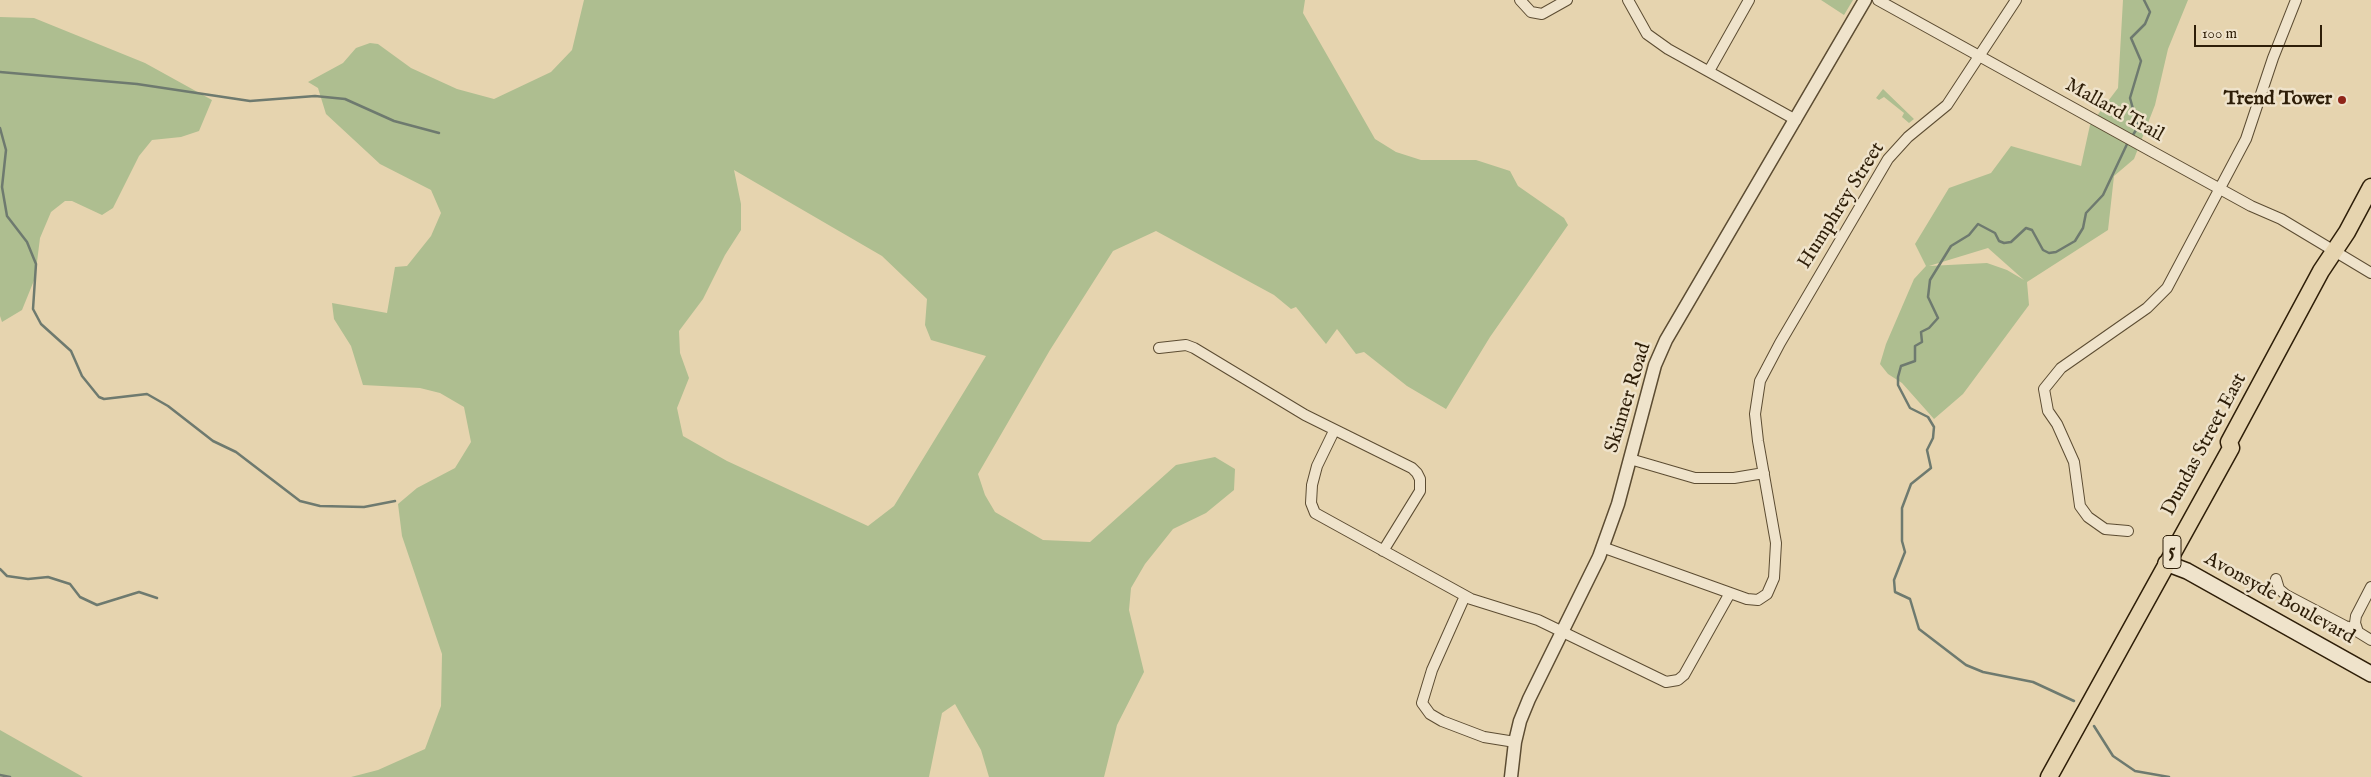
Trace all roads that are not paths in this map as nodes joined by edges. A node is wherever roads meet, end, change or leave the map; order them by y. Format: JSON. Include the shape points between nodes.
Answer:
{"nodes":[{"id":1,"x":1520,"y":0,"type":"edge"},
{"id":2,"x":1567,"y":0,"type":"edge"},
{"id":3,"x":1628,"y":0,"type":"edge"},
{"id":4,"x":1750,"y":0,"type":"edge"},
{"id":5,"x":1865,"y":0,"type":"edge"},
{"id":6,"x":1878,"y":0,"type":"edge"},
{"id":7,"x":2016,"y":0,"type":"edge"},
{"id":8,"x":2296,"y":0,"type":"edge"},
{"id":9,"x":1980,"y":56,"type":"junction"},
{"id":10,"x":1709,"y":71,"type":"junction"},
{"id":11,"x":1796,"y":120,"type":"junction"},
{"id":12,"x":2371,"y":187,"type":"edge"},
{"id":13,"x":2220,"y":189,"type":"junction"},
{"id":14,"x":2334,"y":251,"type":"junction"},
{"id":15,"x":2371,"y":273,"type":"edge"},
{"id":16,"x":1159,"y":348,"type":"dead end"},
{"id":17,"x":1334,"y":431,"type":"junction"},
{"id":18,"x":1630,"y":459,"type":"junction"},
{"id":19,"x":1764,"y":472,"type":"junction"},
{"id":20,"x":2128,"y":531,"type":"dead end"},
{"id":21,"x":1602,"y":547,"type":"junction"},
{"id":22,"x":1383,"y":552,"type":"junction"},
{"id":23,"x":2166,"y":563,"type":"junction"},
{"id":24,"x":2276,"y":579,"type":"dead end"},
{"id":25,"x":2371,"y":587,"type":"edge"},
{"id":26,"x":1730,"y":593,"type":"junction"},
{"id":27,"x":1465,"y":596,"type":"junction"},
{"id":28,"x":2356,"y":629,"type":"junction"},
{"id":29,"x":1562,"y":631,"type":"junction"},
{"id":30,"x":2371,"y":640,"type":"edge"},
{"id":31,"x":2371,"y":674,"type":"edge"},
{"id":32,"x":1515,"y":742,"type":"junction"},
{"id":33,"x":1511,"y":777,"type":"edge"},
{"id":34,"x":2049,"y":777,"type":"edge"}],
"edges":[{"from":1,"to":2,"type":"street","via":[[1532,12],[1542,14]]},
{"from":3,"to":10,"type":"street","via":[[1647,34]]},
{"from":4,"to":10,"type":"street"},
{"from":5,"to":11,"type":"street","name":"Skinner Road"},
{"from":6,"to":9,"type":"street","name":"Mallard Trail"},
{"from":7,"to":9,"type":"street","name":"Humphrey Street"},
{"from":8,"to":13,"type":"street","via":[[2246,139]]},
{"from":9,"to":13,"type":"street","name":"Mallard Trail"},
{"from":9,"to":19,"type":"street","name":"Humphrey Street","via":[[1947,105],[1888,158],[1765,369],[1756,397]]},
{"from":10,"to":11,"type":"street"},
{"from":11,"to":18,"type":"street","name":"Skinner Road","via":[[1666,340],[1655,365]]},
{"from":12,"to":14,"type":"main road","name":"Dundas Street East","number":"5"},
{"from":13,"to":14,"type":"street","name":"Mallard Trail"},
{"from":13,"to":20,"type":"street","via":[[2167,288],[2147,308],[2061,368],[2044,389],[2048,411],[2074,462],[2080,506],[2088,517],[2105,528]]},
{"from":14,"to":15,"type":"street","name":"Mallard Trail"},
{"from":14,"to":23,"type":"main road","name":"Dundas Street East","number":"5","via":[[2229,442],[2231,448]]},
{"from":16,"to":17,"type":"street","via":[[1180,345],[1194,348]]},
{"from":17,"to":22,"type":"street","via":[[1312,485],[1312,508],[1321,517]]},
{"from":17,"to":22,"type":"street","via":[[1412,468],[1420,479],[1420,491]]},
{"from":18,"to":19,"type":"street","via":[[1695,478],[1734,478]]},
{"from":18,"to":21,"type":"street","name":"Skinner Road"},
{"from":19,"to":26,"type":"street","name":"Humphrey Street","via":[[1776,543],[1774,578],[1767,594],[1758,600]]},
{"from":21,"to":26,"type":"street"},
{"from":21,"to":29,"type":"street","name":"Skinner Road"},
{"from":22,"to":27,"type":"street"},
{"from":23,"to":31,"type":"main road","name":"Avonsyde Boulevard","via":[[2187,571]]},
{"from":23,"to":34,"type":"main road","name":"Dundas Street East","number":"5"},
{"from":24,"to":28,"type":"street","via":[[2286,595]]},
{"from":25,"to":28,"type":"street","via":[[2356,616]]},
{"from":26,"to":29,"type":"street","via":[[1684,675],[1672,682],[1666,682]]},
{"from":27,"to":29,"type":"street"},
{"from":27,"to":32,"type":"street","via":[[1432,670],[1422,703],[1430,714],[1442,721],[1484,737]]},
{"from":28,"to":30,"type":"street"},
{"from":29,"to":32,"type":"street","name":"Skinner Road","via":[[1529,699]]},
{"from":32,"to":33,"type":"street","name":"Skinner Road"}]}
